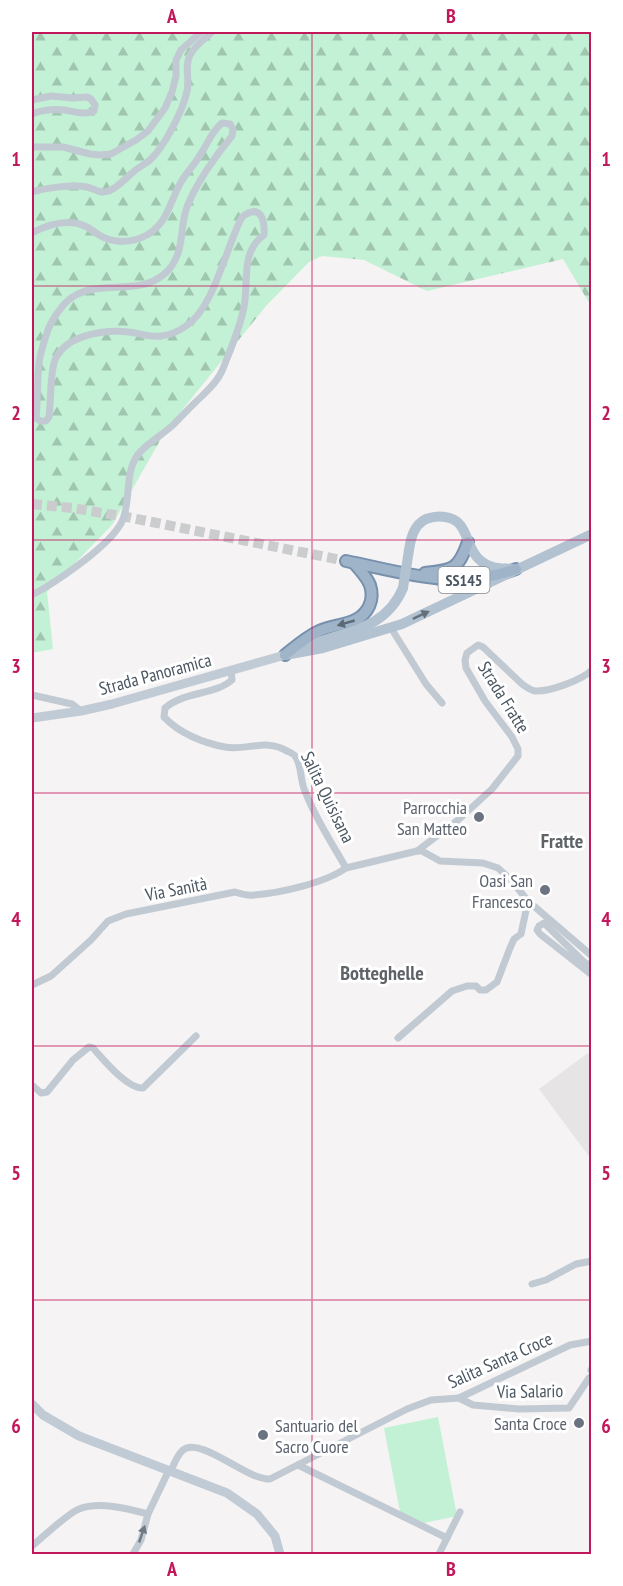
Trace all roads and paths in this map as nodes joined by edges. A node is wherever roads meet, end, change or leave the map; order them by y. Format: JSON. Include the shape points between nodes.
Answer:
{"nodes":[{"id":1,"x":201,"y":32,"type":"edge"},
{"id":2,"x":212,"y":32,"type":"edge"},
{"id":3,"x":32,"y":100,"type":"edge"},
{"id":4,"x":32,"y":114,"type":"edge"},
{"id":5,"x":32,"y":147,"type":"edge"},
{"id":6,"x":32,"y":192,"type":"edge"},
{"id":7,"x":32,"y":233,"type":"edge"},
{"id":8,"x":591,"y":534,"type":"edge"},
{"id":9,"x":468,"y":542,"type":"junction"},
{"id":10,"x":516,"y":569,"type":"junction"},
{"id":11,"x":410,"y":574,"type":"junction"},
{"id":12,"x":32,"y":595,"type":"edge"},
{"id":13,"x":391,"y":628,"type":"junction"},
{"id":14,"x":285,"y":655,"type":"junction"},
{"id":15,"x":231,"y":670,"type":"junction"},
{"id":16,"x":591,"y":670,"type":"edge"},
{"id":17,"x":32,"y":695,"type":"edge"},
{"id":18,"x":442,"y":703,"type":"dead end"},
{"id":19,"x":81,"y":711,"type":"junction"},
{"id":20,"x":32,"y":718,"type":"edge"},
{"id":21,"x":417,"y":851,"type":"junction"},
{"id":22,"x":346,"y":868,"type":"junction"},
{"id":23,"x":528,"y":901,"type":"junction"},
{"id":24,"x":591,"y":956,"type":"edge"},
{"id":25,"x":591,"y":963,"type":"edge"},
{"id":26,"x":591,"y":975,"type":"edge"},
{"id":27,"x":32,"y":985,"type":"edge"},
{"id":28,"x":196,"y":1036,"type":"dead end"},
{"id":29,"x":398,"y":1038,"type":"dead end"},
{"id":30,"x":32,"y":1085,"type":"edge"},
{"id":31,"x":591,"y":1261,"type":"edge"},
{"id":32,"x":532,"y":1284,"type":"dead end"},
{"id":33,"x":591,"y":1341,"type":"edge"},
{"id":34,"x":590,"y":1372,"type":"edge"},
{"id":35,"x":459,"y":1398,"type":"junction"},
{"id":36,"x":32,"y":1404,"type":"edge"},
{"id":37,"x":298,"y":1465,"type":"junction"},
{"id":38,"x":170,"y":1470,"type":"junction"},
{"id":39,"x":460,"y":1512,"type":"dead end"},
{"id":40,"x":148,"y":1514,"type":"junction"},
{"id":41,"x":447,"y":1538,"type":"junction"},
{"id":42,"x":32,"y":1546,"type":"edge"},
{"id":43,"x":133,"y":1554,"type":"edge"},
{"id":44,"x":280,"y":1554,"type":"edge"},
{"id":45,"x":439,"y":1554,"type":"edge"}],
"edges":[{"from":1,"to":5,"type":"street","via":[[176,60],[176,76],[165,108],[136,140],[111,154],[100,155],[63,147]]},
{"from":2,"to":6,"type":"street","via":[[191,51],[183,104],[151,159],[110,190],[71,187]]},
{"from":3,"to":4,"type":"street","via":[[87,97],[95,105],[94,111],[84,114],[63,110]]},
{"from":7,"to":12,"type":"street","via":[[62,222],[77,223],[117,242],[147,235],[166,218],[181,183],[214,129],[222,123],[233,129],[190,200],[181,246],[171,267],[148,284],[76,293],[55,316],[39,362],[36,418],[46,421],[54,362],[65,346],[78,338],[108,332],[161,336],[187,326],[210,296],[242,217],[256,212],[264,223],[264,235],[256,241],[249,258],[244,308],[221,374],[213,386],[140,452],[132,464],[126,508],[118,528],[89,556]]},
{"from":8,"to":10,"type":"main road","number":"SS145"},
{"from":9,"to":10,"type":"main road","via":[[487,565]]},
{"from":9,"to":11,"type":"highway","via":[[463,557],[448,571]]},
{"from":9,"to":14,"type":"main road","bridge":true,"via":[[462,525],[447,517],[435,517],[417,525],[403,588],[386,614],[368,626]]},
{"from":10,"to":11,"type":"highway","number":"SS145","via":[[474,579],[443,580]]},
{"from":13,"to":10,"type":"main road","one_way":true},
{"from":11,"to":14,"type":"highway","number":"SS145","one_way":true,"via":[[350,562],[371,586],[370,606],[356,620],[320,631]]},
{"from":13,"to":14,"type":"main road"},
{"from":13,"to":18,"type":"street"},
{"from":14,"to":15,"type":"main road","name":"Strada Panoramica"},
{"from":15,"to":19,"type":"main road","name":"Strada Panoramica"},
{"from":15,"to":22,"type":"street","name":"Salita Quisisana","via":[[232,680],[225,686],[173,702],[165,708],[164,717],[185,734],[212,744],[240,748],[270,745],[295,755],[304,791]]},
{"from":16,"to":21,"type":"street","name":"Strada Fratte","via":[[582,678],[535,691],[522,684],[483,647],[478,645],[467,653],[470,675],[512,737],[518,756],[492,789]]},
{"from":17,"to":19,"type":"street","via":[[72,704]]},
{"from":19,"to":20,"type":"main road","name":"Strada Panoramica"},
{"from":21,"to":22,"type":"street","name":"Salita Quisisana"},
{"from":21,"to":23,"type":"street","via":[[440,861],[483,863],[498,868]]},
{"from":22,"to":27,"type":"street","name":"Via Sanità","via":[[282,891],[252,896],[235,892],[126,914],[108,921],[51,976]]},
{"from":23,"to":24,"type":"street"},
{"from":23,"to":29,"type":"street","via":[[521,934],[514,939],[497,982],[486,990],[467,986],[452,991]]},
{"from":25,"to":26,"type":"street","via":[[584,962],[544,923],[538,926],[540,934]]},
{"from":28,"to":30,"type":"street","via":[[143,1088],[132,1086],[89,1047],[46,1092],[41,1093]]},
{"from":31,"to":32,"type":"street"},
{"from":33,"to":35,"type":"street","name":"Salita Santa Croce","via":[[570,1345]]},
{"from":34,"to":35,"type":"street","name":"Via Salario","via":[[569,1408],[473,1405]]},
{"from":35,"to":37,"type":"street","name":"Salita Santa Croce","via":[[431,1400],[407,1409]]},
{"from":36,"to":38,"type":"main road","via":[[79,1436]]},
{"from":37,"to":38,"type":"street","name":"Salita Santa Croce","via":[[265,1480],[214,1454],[189,1447],[180,1453]]},
{"from":37,"to":41,"type":"street"},
{"from":38,"to":40,"type":"street"},
{"from":38,"to":44,"type":"main road","via":[[227,1493],[257,1514],[275,1536]]},
{"from":39,"to":41,"type":"street"},
{"from":40,"to":42,"type":"street","via":[[123,1507],[79,1509]]},
{"from":43,"to":40,"type":"street","one_way":true},
{"from":41,"to":45,"type":"street"}]}
